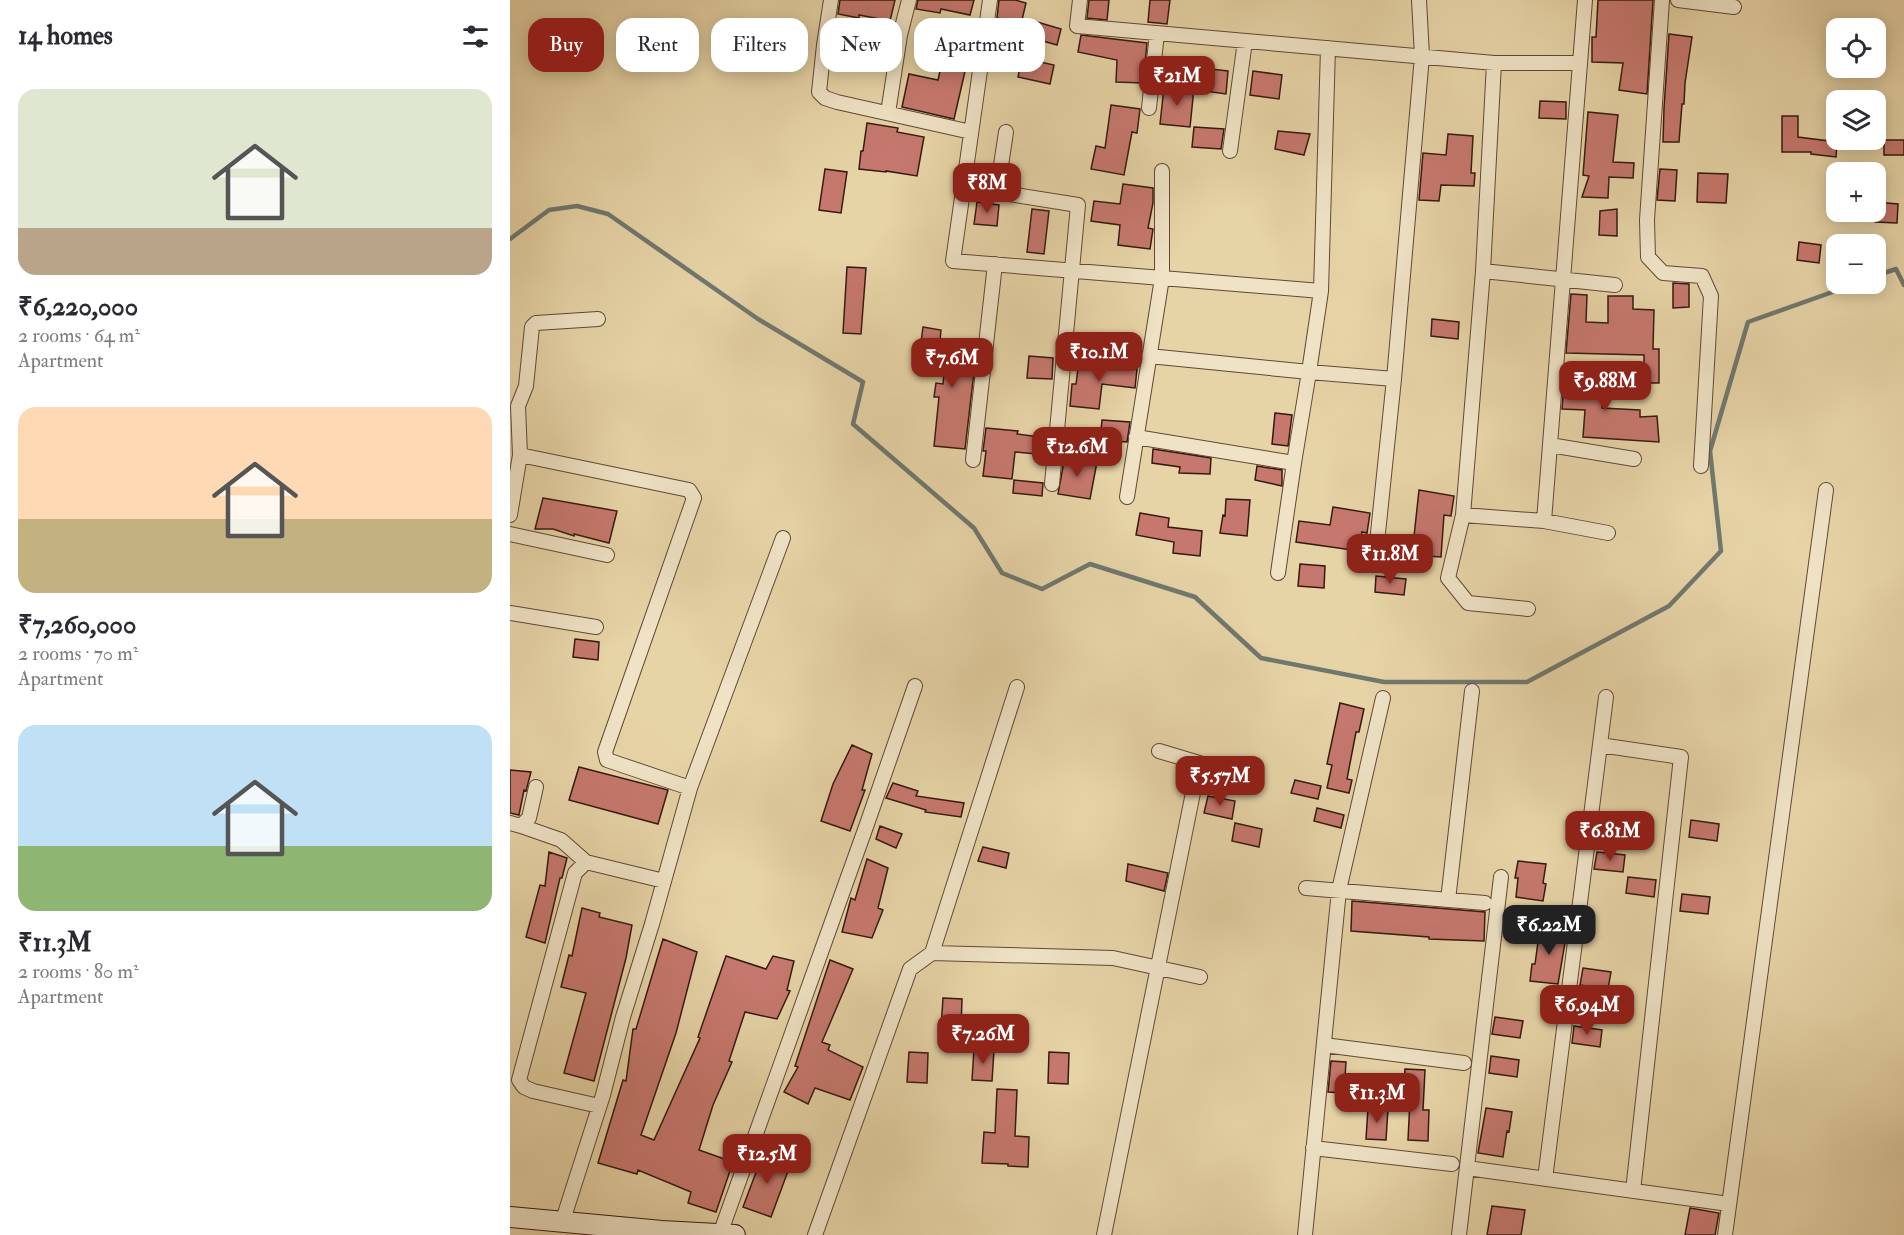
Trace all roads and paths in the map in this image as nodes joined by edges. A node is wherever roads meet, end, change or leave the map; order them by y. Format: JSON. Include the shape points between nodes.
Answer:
{"nodes":[{"id":1,"x":831,"y":0,"type":"edge"},
{"id":2,"x":909,"y":0,"type":"edge"},
{"id":3,"x":990,"y":0,"type":"edge"},
{"id":4,"x":1080,"y":0,"type":"edge"},
{"id":5,"x":1419,"y":0,"type":"edge"},
{"id":6,"x":1585,"y":0,"type":"edge"},
{"id":7,"x":1662,"y":0,"type":"edge"},
{"id":8,"x":1678,"y":0,"type":"edge"},
{"id":9,"x":1734,"y":7,"type":"dead end"},
{"id":10,"x":1157,"y":33,"type":"junction"},
{"id":11,"x":1245,"y":41,"type":"junction"},
{"id":12,"x":1328,"y":48,"type":"junction"},
{"id":13,"x":1422,"y":56,"type":"junction"},
{"id":14,"x":1494,"y":63,"type":"junction"},
{"id":15,"x":1580,"y":63,"type":"junction"},
{"id":16,"x":1149,"y":108,"type":"dead end"},
{"id":17,"x":888,"y":113,"type":"junction"},
{"id":18,"x":971,"y":132,"type":"junction"},
{"id":19,"x":1006,"y":132,"type":"dead end"},
{"id":20,"x":1230,"y":151,"type":"dead end"},
{"id":21,"x":1162,"y":171,"type":"dead end"},
{"id":22,"x":964,"y":183,"type":"junction"},
{"id":23,"x":997,"y":192,"type":"junction"},
{"id":24,"x":995,"y":264,"type":"junction"},
{"id":25,"x":1073,"y":270,"type":"junction"},
{"id":26,"x":1483,"y":271,"type":"junction"},
{"id":27,"x":1162,"y":278,"type":"junction"},
{"id":28,"x":1564,"y":280,"type":"junction"},
{"id":29,"x":1615,"y":285,"type":"dead end"},
{"id":30,"x":1321,"y":291,"type":"junction"},
{"id":31,"x":598,"y":319,"type":"dead end"},
{"id":32,"x":1149,"y":356,"type":"junction"},
{"id":33,"x":1309,"y":372,"type":"junction"},
{"id":34,"x":1394,"y":379,"type":"junction"},
{"id":35,"x":514,"y":406,"type":"edge"},
{"id":36,"x":1136,"y":437,"type":"junction"},
{"id":37,"x":1550,"y":445,"type":"junction"},
{"id":38,"x":520,"y":455,"type":"junction"},
{"id":39,"x":1634,"y":459,"type":"dead end"},
{"id":40,"x":973,"y":460,"type":"dead end"},
{"id":41,"x":1294,"y":463,"type":"junction"},
{"id":42,"x":1701,"y":466,"type":"dead end"},
{"id":43,"x":1052,"y":484,"type":"dead end"},
{"id":44,"x":1826,"y":490,"type":"dead end"},
{"id":45,"x":1126,"y":497,"type":"dead end"},
{"id":46,"x":510,"y":515,"type":"edge"},
{"id":47,"x":1463,"y":515,"type":"junction"},
{"id":48,"x":1544,"y":521,"type":"junction"},
{"id":49,"x":1378,"y":533,"type":"dead end"},
{"id":50,"x":1608,"y":533,"type":"dead end"},
{"id":51,"x":510,"y":534,"type":"edge"},
{"id":52,"x":783,"y":538,"type":"dead end"},
{"id":53,"x":607,"y":555,"type":"dead end"},
{"id":54,"x":1278,"y":573,"type":"dead end"},
{"id":55,"x":1528,"y":609,"type":"dead end"},
{"id":56,"x":510,"y":613,"type":"edge"},
{"id":57,"x":596,"y":627,"type":"dead end"},
{"id":58,"x":915,"y":686,"type":"dead end"},
{"id":59,"x":1017,"y":687,"type":"dead end"},
{"id":60,"x":1472,"y":691,"type":"dead end"},
{"id":61,"x":1606,"y":697,"type":"dead end"},
{"id":62,"x":1383,"y":698,"type":"dead end"},
{"id":63,"x":1600,"y":745,"type":"junction"},
{"id":64,"x":1160,"y":751,"type":"dead end"},
{"id":65,"x":1199,"y":764,"type":"junction"},
{"id":66,"x":1241,"y":773,"type":"dead end"},
{"id":67,"x":536,"y":788,"type":"dead end"},
{"id":68,"x":690,"y":788,"type":"junction"},
{"id":69,"x":516,"y":825,"type":"edge"},
{"id":70,"x":586,"y":862,"type":"junction"},
{"id":71,"x":1501,"y":877,"type":"dead end"},
{"id":72,"x":664,"y":881,"type":"junction"},
{"id":73,"x":1306,"y":888,"type":"dead end"},
{"id":74,"x":1339,"y":890,"type":"junction"},
{"id":75,"x":1448,"y":900,"type":"junction"},
{"id":76,"x":1485,"y":903,"type":"dead end"},
{"id":77,"x":932,"y":953,"type":"junction"},
{"id":78,"x":1158,"y":968,"type":"junction"},
{"id":79,"x":1200,"y":977,"type":"dead end"},
{"id":80,"x":1324,"y":1045,"type":"junction"},
{"id":81,"x":1464,"y":1063,"type":"dead end"},
{"id":82,"x":599,"y":1106,"type":"junction"},
{"id":83,"x":1313,"y":1148,"type":"junction"},
{"id":84,"x":1452,"y":1164,"type":"dead end"},
{"id":85,"x":1467,"y":1168,"type":"junction"},
{"id":86,"x":1545,"y":1179,"type":"junction"},
{"id":87,"x":1633,"y":1191,"type":"junction"},
{"id":88,"x":1729,"y":1204,"type":"junction"},
{"id":89,"x":510,"y":1217,"type":"edge"},
{"id":90,"x":562,"y":1222,"type":"junction"},
{"id":91,"x":720,"y":1234,"type":"edge"},
{"id":92,"x":735,"y":1235,"type":"edge"},
{"id":93,"x":814,"y":1235,"type":"edge"},
{"id":94,"x":1104,"y":1235,"type":"edge"},
{"id":95,"x":1305,"y":1235,"type":"edge"},
{"id":96,"x":1459,"y":1235,"type":"edge"},
{"id":97,"x":1725,"y":1235,"type":"edge"}],
"edges":[{"from":1,"to":17,"type":"street","via":[[819,92],[837,102]]},
{"from":2,"to":17,"type":"street"},
{"from":3,"to":18,"type":"street"},
{"from":4,"to":10,"type":"street","via":[[1077,27]]},
{"from":5,"to":13,"type":"street"},
{"from":6,"to":15,"type":"street"},
{"from":7,"to":42,"type":"street","via":[[1648,257],[1663,273],[1702,276],[1711,296]]},
{"from":8,"to":9,"type":"street"},
{"from":10,"to":11,"type":"street"},
{"from":10,"to":16,"type":"street"},
{"from":11,"to":12,"type":"street"},
{"from":11,"to":20,"type":"street"},
{"from":12,"to":13,"type":"street"},
{"from":12,"to":30,"type":"street"},
{"from":13,"to":14,"type":"street"},
{"from":13,"to":34,"type":"street"},
{"from":14,"to":15,"type":"street"},
{"from":14,"to":26,"type":"street"},
{"from":15,"to":28,"type":"street"},
{"from":17,"to":18,"type":"street"},
{"from":18,"to":22,"type":"street"},
{"from":19,"to":23,"type":"street"},
{"from":21,"to":27,"type":"street"},
{"from":22,"to":23,"type":"street"},
{"from":22,"to":24,"type":"street","via":[[953,261]]},
{"from":23,"to":25,"type":"street","via":[[1078,205]]},
{"from":24,"to":25,"type":"street"},
{"from":24,"to":40,"type":"street"},
{"from":25,"to":27,"type":"street"},
{"from":25,"to":43,"type":"street"},
{"from":26,"to":28,"type":"street"},
{"from":26,"to":47,"type":"street"},
{"from":27,"to":30,"type":"street"},
{"from":27,"to":32,"type":"street"},
{"from":28,"to":29,"type":"street"},
{"from":28,"to":37,"type":"street"},
{"from":30,"to":33,"type":"street"},
{"from":31,"to":35,"type":"street","via":[[536,323],[532,327],[526,386]]},
{"from":32,"to":33,"type":"street"},
{"from":32,"to":36,"type":"street"},
{"from":33,"to":34,"type":"street"},
{"from":33,"to":41,"type":"street"},
{"from":34,"to":49,"type":"street"},
{"from":35,"to":38,"type":"street"},
{"from":36,"to":41,"type":"street"},
{"from":36,"to":45,"type":"street"},
{"from":37,"to":39,"type":"street"},
{"from":37,"to":48,"type":"street"},
{"from":38,"to":46,"type":"street"},
{"from":38,"to":68,"type":"street","via":[[689,490],[694,498],[605,752],[607,760]]},
{"from":41,"to":54,"type":"street"},
{"from":44,"to":88,"type":"street"},
{"from":47,"to":48,"type":"street"},
{"from":47,"to":55,"type":"street","via":[[1448,578],[1468,603]]},
{"from":48,"to":50,"type":"street"},
{"from":51,"to":53,"type":"street"},
{"from":52,"to":68,"type":"street"},
{"from":56,"to":57,"type":"street"},
{"from":58,"to":91,"type":"street"},
{"from":59,"to":77,"type":"street"},
{"from":60,"to":75,"type":"street"},
{"from":61,"to":63,"type":"street"},
{"from":62,"to":74,"type":"street"},
{"from":63,"to":86,"type":"street"},
{"from":63,"to":87,"type":"street","via":[[1681,757]]},
{"from":64,"to":65,"type":"street"},
{"from":65,"to":66,"type":"street"},
{"from":65,"to":78,"type":"street"},
{"from":67,"to":69,"type":"street","via":[[529,818]]},
{"from":68,"to":72,"type":"street"},
{"from":69,"to":70,"type":"street","via":[[561,840]]},
{"from":70,"to":72,"type":"street"},
{"from":70,"to":82,"type":"street","via":[[575,873],[519,1080],[533,1091]]},
{"from":71,"to":85,"type":"street"},
{"from":72,"to":82,"type":"street"},
{"from":73,"to":74,"type":"street"},
{"from":74,"to":75,"type":"street"},
{"from":74,"to":80,"type":"street"},
{"from":75,"to":76,"type":"street"},
{"from":77,"to":78,"type":"street","via":[[1113,958]]},
{"from":77,"to":93,"type":"street","via":[[910,969]]},
{"from":78,"to":79,"type":"street"},
{"from":78,"to":94,"type":"street"},
{"from":80,"to":81,"type":"street"},
{"from":80,"to":83,"type":"street"},
{"from":82,"to":90,"type":"street"},
{"from":83,"to":84,"type":"street"},
{"from":83,"to":95,"type":"street"},
{"from":85,"to":86,"type":"street"},
{"from":85,"to":96,"type":"street"},
{"from":86,"to":87,"type":"street"},
{"from":87,"to":88,"type":"street"},
{"from":88,"to":97,"type":"street"},
{"from":89,"to":90,"type":"street"},
{"from":90,"to":91,"type":"street"},
{"from":91,"to":92,"type":"street"}]}
